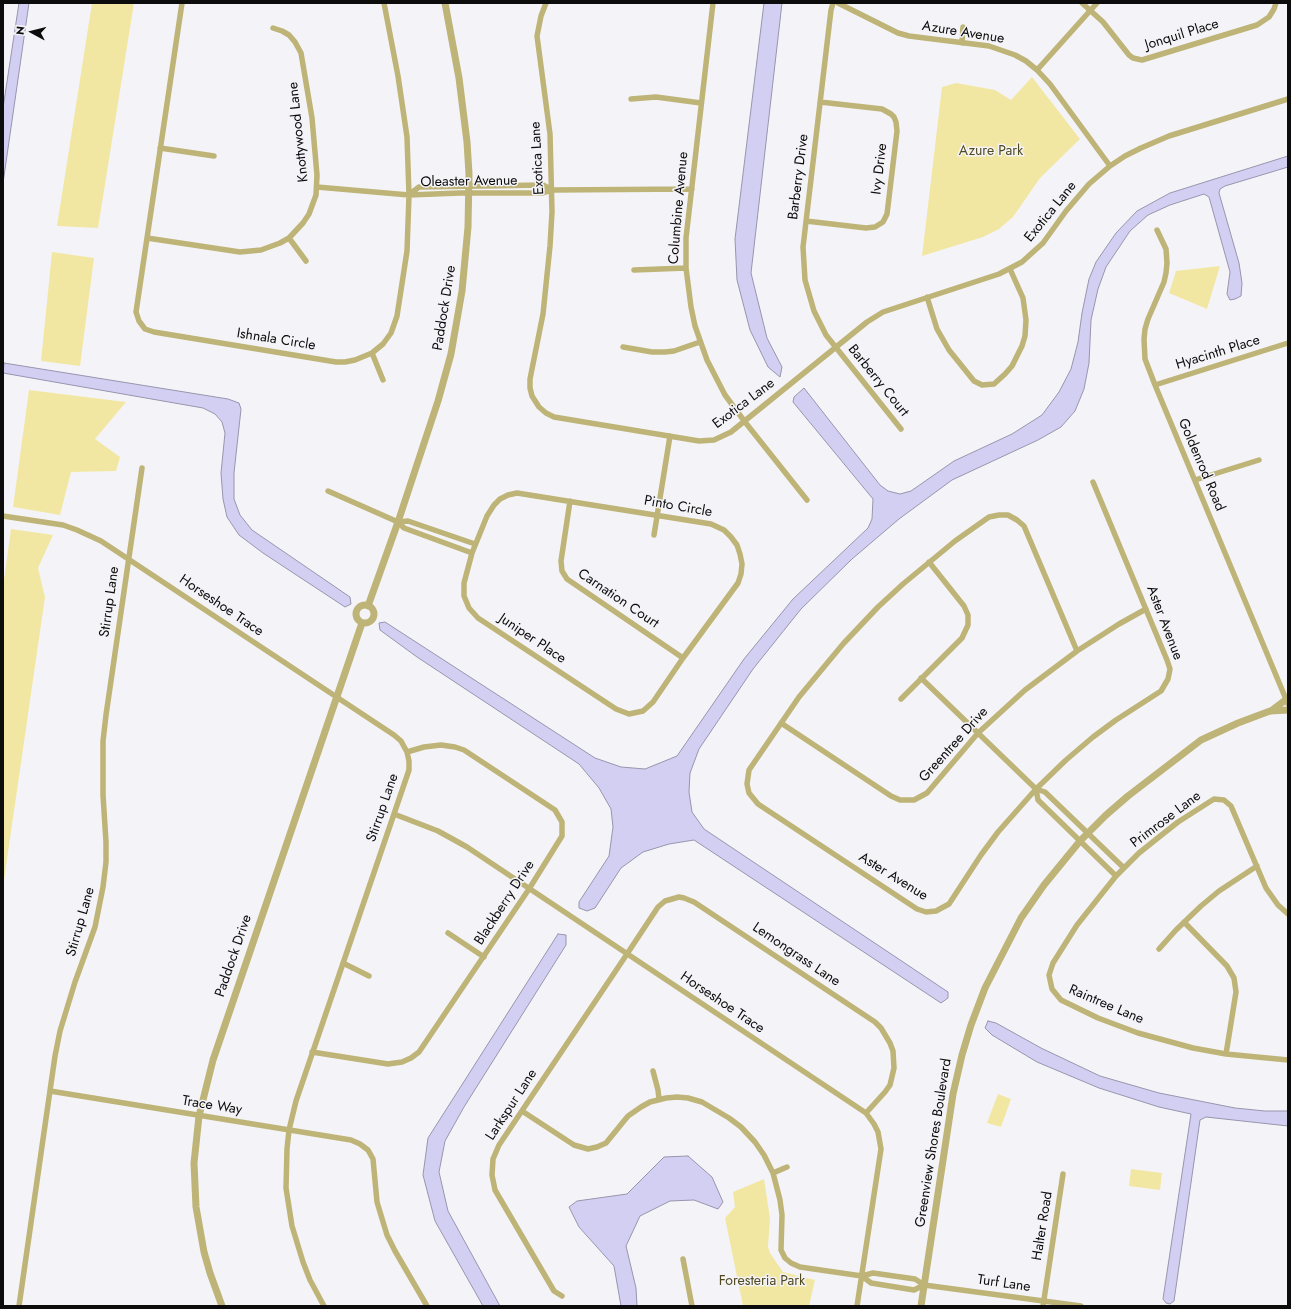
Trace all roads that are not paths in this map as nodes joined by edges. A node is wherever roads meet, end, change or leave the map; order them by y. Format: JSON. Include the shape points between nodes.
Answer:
{"nodes":[{"id":1,"x":182,"y":3,"type":"edge"},
{"id":2,"x":384,"y":3,"type":"edge"},
{"id":3,"x":445,"y":3,"type":"edge"},
{"id":4,"x":546,"y":3,"type":"edge"},
{"id":5,"x":713,"y":3,"type":"edge"},
{"id":6,"x":833,"y":3,"type":"edge"},
{"id":7,"x":838,"y":3,"type":"edge"},
{"id":8,"x":1082,"y":3,"type":"edge"},
{"id":9,"x":1097,"y":3,"type":"edge"},
{"id":10,"x":1276,"y":3,"type":"edge"},
{"id":11,"x":1090,"y":10,"type":"junction"},
{"id":12,"x":963,"y":27,"type":"dead end"},
{"id":13,"x":273,"y":28,"type":"dead end"},
{"id":14,"x":962,"y":43,"type":"junction"},
{"id":15,"x":1037,"y":70,"type":"junction"},
{"id":16,"x":631,"y":99,"type":"dead end"},
{"id":17,"x":1288,"y":99,"type":"edge"},
{"id":18,"x":820,"y":102,"type":"junction"},
{"id":19,"x":701,"y":103,"type":"junction"},
{"id":20,"x":160,"y":148,"type":"junction"},
{"id":21,"x":214,"y":156,"type":"dead end"},
{"id":22,"x":1110,"y":166,"type":"junction"},
{"id":23,"x":317,"y":187,"type":"junction"},
{"id":24,"x":692,"y":189,"type":"junction"},
{"id":25,"x":469,"y":190,"type":"junction"},
{"id":26,"x":552,"y":190,"type":"junction"},
{"id":27,"x":409,"y":195,"type":"junction"},
{"id":28,"x":806,"y":221,"type":"junction"},
{"id":29,"x":1157,"y":230,"type":"dead end"},
{"id":30,"x":147,"y":238,"type":"junction"},
{"id":31,"x":289,"y":238,"type":"junction"},
{"id":32,"x":306,"y":261,"type":"dead end"},
{"id":33,"x":686,"y":268,"type":"junction"},
{"id":34,"x":1010,"y":269,"type":"junction"},
{"id":35,"x":634,"y":270,"type":"dead end"},
{"id":36,"x":927,"y":297,"type":"junction"},
{"id":37,"x":700,"y":342,"type":"junction"},
{"id":38,"x":1288,"y":343,"type":"edge"},
{"id":39,"x":623,"y":347,"type":"dead end"},
{"id":40,"x":836,"y":348,"type":"junction"},
{"id":41,"x":372,"y":353,"type":"junction"},
{"id":42,"x":383,"y":380,"type":"dead end"},
{"id":43,"x":1155,"y":385,"type":"junction"},
{"id":44,"x":744,"y":422,"type":"junction"},
{"id":45,"x":902,"y":429,"type":"dead end"},
{"id":46,"x":670,"y":436,"type":"junction"},
{"id":47,"x":1259,"y":460,"type":"dead end"},
{"id":48,"x":142,"y":468,"type":"dead end"},
{"id":49,"x":1195,"y":480,"type":"junction"},
{"id":50,"x":1093,"y":482,"type":"dead end"},
{"id":51,"x":328,"y":491,"type":"dead end"},
{"id":52,"x":808,"y":500,"type":"dead end"},
{"id":53,"x":570,"y":501,"type":"junction"},
{"id":54,"x":658,"y":515,"type":"junction"},
{"id":55,"x":3,"y":516,"type":"edge"},
{"id":56,"x":398,"y":522,"type":"junction"},
{"id":57,"x":654,"y":535,"type":"dead end"},
{"id":58,"x":475,"y":544,"type":"junction"},
{"id":59,"x":472,"y":553,"type":"junction"},
{"id":60,"x":128,"y":559,"type":"junction"},
{"id":61,"x":928,"y":562,"type":"junction"},
{"id":62,"x":368,"y":606,"type":"junction"},
{"id":63,"x":1146,"y":609,"type":"junction"},
{"id":64,"x":362,"y":623,"type":"junction"},
{"id":65,"x":1077,"y":650,"type":"junction"},
{"id":66,"x":683,"y":658,"type":"junction"},
{"id":67,"x":920,"y":678,"type":"junction"},
{"id":68,"x":337,"y":697,"type":"junction"},
{"id":69,"x":901,"y":699,"type":"dead end"},
{"id":70,"x":1287,"y":700,"type":"edge"},
{"id":71,"x":1288,"y":710,"type":"edge"},
{"id":72,"x":1270,"y":712,"type":"junction"},
{"id":73,"x":634,"y":714,"type":"joint"},
{"id":74,"x":781,"y":723,"type":"junction"},
{"id":75,"x":978,"y":734,"type":"junction"},
{"id":76,"x":407,"y":752,"type":"junction"},
{"id":77,"x":1036,"y":789,"type":"junction"},
{"id":78,"x":394,"y":814,"type":"junction"},
{"id":79,"x":1088,"y":833,"type":"junction"},
{"id":80,"x":1080,"y":841,"type":"junction"},
{"id":81,"x":1257,"y":866,"type":"junction"},
{"id":82,"x":1124,"y":868,"type":"junction"},
{"id":83,"x":1116,"y":876,"type":"junction"},
{"id":84,"x":529,"y":889,"type":"junction"},
{"id":85,"x":1288,"y":914,"type":"edge"},
{"id":86,"x":1184,"y":922,"type":"junction"},
{"id":87,"x":448,"y":933,"type":"dead end"},
{"id":88,"x":1159,"y":949,"type":"dead end"},
{"id":89,"x":627,"y":954,"type":"junction"},
{"id":90,"x":484,"y":957,"type":"junction"},
{"id":91,"x":342,"y":963,"type":"junction"},
{"id":92,"x":369,"y":976,"type":"dead end"},
{"id":93,"x":312,"y":1052,"type":"junction"},
{"id":94,"x":1226,"y":1054,"type":"junction"},
{"id":95,"x":1288,"y":1060,"type":"edge"},
{"id":96,"x":653,"y":1071,"type":"dead end"},
{"id":97,"x":50,"y":1091,"type":"junction"},
{"id":98,"x":660,"y":1099,"type":"junction"},
{"id":99,"x":522,"y":1111,"type":"junction"},
{"id":100,"x":866,"y":1113,"type":"junction"},
{"id":101,"x":199,"y":1116,"type":"junction"},
{"id":102,"x":289,"y":1130,"type":"junction"},
{"id":103,"x":787,"y":1167,"type":"dead end"},
{"id":104,"x":773,"y":1173,"type":"junction"},
{"id":105,"x":1063,"y":1174,"type":"dead end"},
{"id":106,"x":683,"y":1259,"type":"dead end"},
{"id":107,"x":862,"y":1276,"type":"junction"},
{"id":108,"x":924,"y":1286,"type":"junction"},
{"id":109,"x":562,"y":1296,"type":"dead end"},
{"id":110,"x":1043,"y":1304,"type":"edge"},
{"id":111,"x":18,"y":1306,"type":"edge"},
{"id":112,"x":222,"y":1306,"type":"edge"},
{"id":113,"x":324,"y":1306,"type":"edge"},
{"id":114,"x":427,"y":1306,"type":"edge"},
{"id":115,"x":692,"y":1306,"type":"edge"},
{"id":116,"x":857,"y":1306,"type":"edge"},
{"id":117,"x":921,"y":1306,"type":"edge"},
{"id":118,"x":1081,"y":1306,"type":"edge"}],
"edges":[{"from":1,"to":20,"type":"street","name":"Ishnala Circle"},
{"from":2,"to":27,"type":"street","name":"Ishnala Circle","via":[[403,106]]},
{"from":3,"to":25,"type":"street","name":"Paddock Drive","via":[[464,110]]},
{"from":4,"to":26,"type":"street","name":"Exotica Lane","via":[[540,16],[537,36],[549,128]]},
{"from":5,"to":19,"type":"street","name":"Columbine Avenue"},
{"from":6,"to":18,"type":"street","name":"Barberry Drive","via":[[830,10]]},
{"from":7,"to":14,"type":"street","name":"Azure Avenue","via":[[909,36]]},
{"from":8,"to":11,"type":"street","name":"Jonquil Place"},
{"from":9,"to":11,"type":"street"},
{"from":10,"to":11,"type":"street","name":"Jonquil Place","via":[[1269,17],[1257,25],[1142,60],[1129,55]]},
{"from":11,"to":15,"type":"street"},
{"from":12,"to":14,"type":"street"},
{"from":13,"to":23,"type":"street","name":"Knottywood Lane","via":[[289,35],[301,53],[312,118]]},
{"from":14,"to":15,"type":"street","name":"Azure Avenue","via":[[1002,50],[1015,55]]},
{"from":15,"to":22,"type":"street","name":"Azure Avenue"},
{"from":16,"to":19,"type":"street","via":[[656,97]]},
{"from":17,"to":22,"type":"street","name":"Exotica Lane","via":[[1156,141]]},
{"from":18,"to":28,"type":"street","name":"Barberry Drive"},
{"from":18,"to":28,"type":"street","name":"Ivy Drive","via":[[882,109],[894,117],[897,131],[887,214],[883,222],[875,227],[866,228]]},
{"from":19,"to":24,"type":"street","name":"Columbine Avenue"},
{"from":20,"to":21,"type":"street"},
{"from":20,"to":30,"type":"street","name":"Ishnala Circle"},
{"from":22,"to":34,"type":"street","name":"Exotica Lane","via":[[1076,197],[1049,236],[1033,253]]},
{"from":23,"to":27,"type":"street","name":"Oleaster Avenue"},
{"from":23,"to":31,"type":"street","name":"Knottywood Lane","via":[[309,214]]},
{"from":24,"to":26,"type":"street","name":"Oleaster Avenue"},
{"from":24,"to":33,"type":"street","name":"Columbine Avenue","via":[[686,238]]},
{"from":25,"to":26,"type":"street","name":"Oleaster Avenue","via":[[543,193]]},
{"from":25,"to":27,"type":"street","name":"Oleaster Avenue"},
{"from":25,"to":56,"type":"street","name":"Paddock Drive","via":[[466,259],[452,348],[438,401]]},
{"from":26,"to":46,"type":"street","name":"Exotica Lane","via":[[548,280],[530,379],[534,400],[542,410],[554,417]]},
{"from":27,"to":41,"type":"street","name":"Ishnala Circle","via":[[407,251],[398,316],[386,341]]},
{"from":28,"to":40,"type":"street","name":"Barberry Drive","via":[[803,263],[807,290],[821,326]]},
{"from":29,"to":43,"type":"street","name":"Goldenrod Road","via":[[1166,250],[1166,272],[1148,319],[1144,339],[1145,359]]},
{"from":30,"to":31,"type":"street","name":"Knottywood Lane","via":[[240,252],[271,248]]},
{"from":30,"to":41,"type":"street","name":"Ishnala Circle","via":[[136,312],[145,329],[336,362],[355,360]]},
{"from":31,"to":32,"type":"street"},
{"from":33,"to":35,"type":"street"},
{"from":33,"to":37,"type":"street","name":"Columbine Avenue","via":[[690,307]]},
{"from":34,"to":36,"type":"street","name":"Exotica Lane"},
{"from":34,"to":36,"type":"street","via":[[1025,304],[1025,336],[1012,366],[994,384],[982,385],[974,381],[949,350],[937,329]]},
{"from":36,"to":40,"type":"street","name":"Exotica Lane","via":[[883,312],[866,322]]},
{"from":37,"to":39,"type":"street","via":[[665,352]]},
{"from":37,"to":44,"type":"street","name":"Columbine Avenue","via":[[725,395]]},
{"from":38,"to":43,"type":"street","name":"Hyacinth Place"},
{"from":40,"to":44,"type":"street","name":"Exotica Lane"},
{"from":40,"to":45,"type":"street","name":"Barberry Court"},
{"from":41,"to":42,"type":"street"},
{"from":43,"to":49,"type":"street","name":"Goldenrod Road"},
{"from":44,"to":46,"type":"street","name":"Exotica Lane","via":[[727,435],[714,440],[699,441]]},
{"from":44,"to":52,"type":"street","name":"Columbine Avenue"},
{"from":46,"to":54,"type":"street"},
{"from":47,"to":49,"type":"street"},
{"from":48,"to":60,"type":"street","name":"Stirrup Lane"},
{"from":49,"to":70,"type":"street","name":"Goldenrod Road"},
{"from":50,"to":63,"type":"street","name":"Aster Avenue"},
{"from":51,"to":56,"type":"street"},
{"from":53,"to":54,"type":"street","name":"Pinto Circle"},
{"from":53,"to":58,"type":"street","name":"Pinto Circle","via":[[521,493],[504,497],[489,512]]},
{"from":53,"to":66,"type":"street","name":"Carnation Court","via":[[561,561],[562,571],[567,579]]},
{"from":54,"to":57,"type":"street"},
{"from":54,"to":66,"type":"street","name":"Pinto Circle","via":[[706,523],[720,528],[734,541],[742,559],[738,584]]},
{"from":55,"to":60,"type":"street","name":"Horseshoe Trace","via":[[63,525],[78,530],[101,541]]},
{"from":56,"to":58,"type":"street","via":[[408,521]]},
{"from":56,"to":59,"type":"street","via":[[404,528]]},
{"from":56,"to":62,"type":"street","name":"Paddock Drive"},
{"from":58,"to":59,"type":"street","name":"Pinto Circle"},
{"from":59,"to":73,"type":"street","name":"Juniper Place","via":[[464,592],[465,600],[475,615],[616,709]]},
{"from":60,"to":68,"type":"street","name":"Horseshoe Trace"},
{"from":60,"to":97,"type":"street","name":"Stirrup Lane","via":[[103,741],[106,842],[103,887],[95,927],[67,1006]]},
{"from":61,"to":65,"type":"street","name":"Aster Avenue","via":[[985,519],[999,514],[1013,517],[1026,530]]},
{"from":61,"to":67,"type":"street","via":[[964,606],[968,620],[962,638]]},
{"from":61,"to":74,"type":"street","name":"Aster Avenue","via":[[850,636],[820,670]]},
{"from":62,"to":64,"type":"street","via":[[374,613],[372,619],[368,623]]},
{"from":62,"to":64,"type":"street","via":[[363,605],[356,611],[356,616]]},
{"from":63,"to":65,"type":"street","name":"Greentree Drive"},
{"from":63,"to":77,"type":"street","name":"Aster Avenue","via":[[1169,664],[1168,679],[1164,687],[1094,737]]},
{"from":64,"to":68,"type":"street","name":"Paddock Drive"},
{"from":65,"to":75,"type":"street","name":"Greentree Drive","via":[[1025,690]]},
{"from":66,"to":73,"type":"street","name":"Pinto Circle","via":[[650,706]]},
{"from":67,"to":69,"type":"street"},
{"from":67,"to":75,"type":"street"},
{"from":68,"to":76,"type":"street","name":"Horseshoe Trace","via":[[394,735]]},
{"from":68,"to":101,"type":"street","name":"Paddock Drive","via":[[213,1060]]},
{"from":70,"to":72,"type":"street","name":"Greenview Shores Boulevard"},
{"from":71,"to":72,"type":"street","name":"Greenview Shores Boulevard"},
{"from":72,"to":79,"type":"street","name":"Greenview Shores Boulevard","via":[[1201,740],[1128,796]]},
{"from":74,"to":75,"type":"street","name":"Greentree Drive","via":[[891,796],[905,801],[927,793]]},
{"from":74,"to":77,"type":"street","name":"Aster Avenue","via":[[749,770],[747,784],[752,797],[758,804],[922,911],[936,911],[949,904],[998,832]]},
{"from":75,"to":77,"type":"street"},
{"from":76,"to":78,"type":"street","name":"Stirrup Lane","via":[[409,770]]},
{"from":76,"to":84,"type":"street","name":"Blackberry Drive","via":[[432,745],[464,750],[555,810],[562,822],[562,836]]},
{"from":77,"to":79,"type":"street","via":[[1045,792]]},
{"from":77,"to":80,"type":"street","via":[[1038,800]]},
{"from":78,"to":84,"type":"street","name":"Horseshoe Trace","via":[[455,840]]},
{"from":78,"to":91,"type":"street","name":"Stirrup Lane"},
{"from":79,"to":80,"type":"street","name":"Greenview Shores Boulevard"},
{"from":79,"to":82,"type":"street"},
{"from":80,"to":83,"type":"street"},
{"from":80,"to":108,"type":"street","name":"Greenview Shores Boulevard","via":[[1021,918],[985,988],[971,1025],[953,1094]]},
{"from":81,"to":82,"type":"street","name":"Primrose Lane","via":[[1231,806],[1219,799],[1210,801],[1178,822]]},
{"from":81,"to":85,"type":"street","name":"Primrose Lane","via":[[1271,897]]},
{"from":81,"to":86,"type":"street","via":[[1219,891]]},
{"from":82,"to":83,"type":"street","name":"Primrose Lane"},
{"from":83,"to":94,"type":"street","name":"Raintree Lane","via":[[1077,925],[1053,963],[1049,975],[1054,993],[1065,1003],[1138,1033]]},
{"from":84,"to":89,"type":"street","name":"Horseshoe Trace"},
{"from":84,"to":90,"type":"street","name":"Blackberry Drive"},
{"from":86,"to":88,"type":"street"},
{"from":86,"to":94,"type":"street","via":[[1227,966],[1234,978],[1236,992]]},
{"from":87,"to":90,"type":"street"},
{"from":89,"to":99,"type":"street","name":"Larkspur Lane"},
{"from":89,"to":100,"type":"street","name":"Horseshoe Trace"},
{"from":89,"to":100,"type":"street","name":"Lemongrass Lane","via":[[658,907],[670,899],[684,898],[694,902],[875,1022],[890,1043],[894,1068],[890,1085]]},
{"from":90,"to":93,"type":"street","name":"Blackberry Drive","via":[[426,1045],[412,1058],[388,1064]]},
{"from":91,"to":92,"type":"street"},
{"from":91,"to":93,"type":"street","name":"Stirrup Lane"},
{"from":93,"to":102,"type":"street","name":"Stirrup Lane"},
{"from":94,"to":95,"type":"street","name":"Raintree Lane"},
{"from":96,"to":98,"type":"street"},
{"from":97,"to":101,"type":"street","name":"Trace Way"},
{"from":97,"to":111,"type":"street","name":"Stirrup Lane"},
{"from":98,"to":99,"type":"street","via":[[632,1112],[608,1141],[592,1149],[574,1145]]},
{"from":98,"to":104,"type":"street","via":[[677,1097],[698,1100],[712,1106],[755,1142]]},
{"from":99,"to":109,"type":"street","name":"Larkspur Lane","via":[[495,1155],[492,1180],[554,1291]]},
{"from":100,"to":107,"type":"street","name":"Horseshoe Trace","via":[[878,1132],[881,1149]]},
{"from":101,"to":102,"type":"street","name":"Trace Way"},
{"from":101,"to":112,"type":"street","name":"Paddock Drive","via":[[194,1163],[196,1207],[204,1252]]},
{"from":102,"to":113,"type":"street","name":"Stirrup Lane","via":[[286,1181],[288,1207],[303,1262]]},
{"from":102,"to":114,"type":"street","name":"Trace Way","via":[[351,1140],[368,1150],[374,1163],[377,1202],[387,1235]]},
{"from":103,"to":104,"type":"street"},
{"from":104,"to":107,"type":"street","via":[[782,1215],[780,1246],[785,1258],[791,1264],[800,1267]]},
{"from":105,"to":110,"type":"street","name":"Halter Road"},
{"from":106,"to":115,"type":"street"},
{"from":107,"to":108,"type":"street","name":"Turf Lane","via":[[873,1273],[915,1279]]},
{"from":107,"to":108,"type":"street","name":"Turf Lane","via":[[870,1283],[914,1290]]},
{"from":107,"to":116,"type":"street","name":"Horseshoe Trace"},
{"from":108,"to":110,"type":"street","name":"Turf Lane"},
{"from":108,"to":117,"type":"street","name":"Greenview Shores Boulevard"},
{"from":110,"to":118,"type":"street","name":"Turf Lane"}]}
